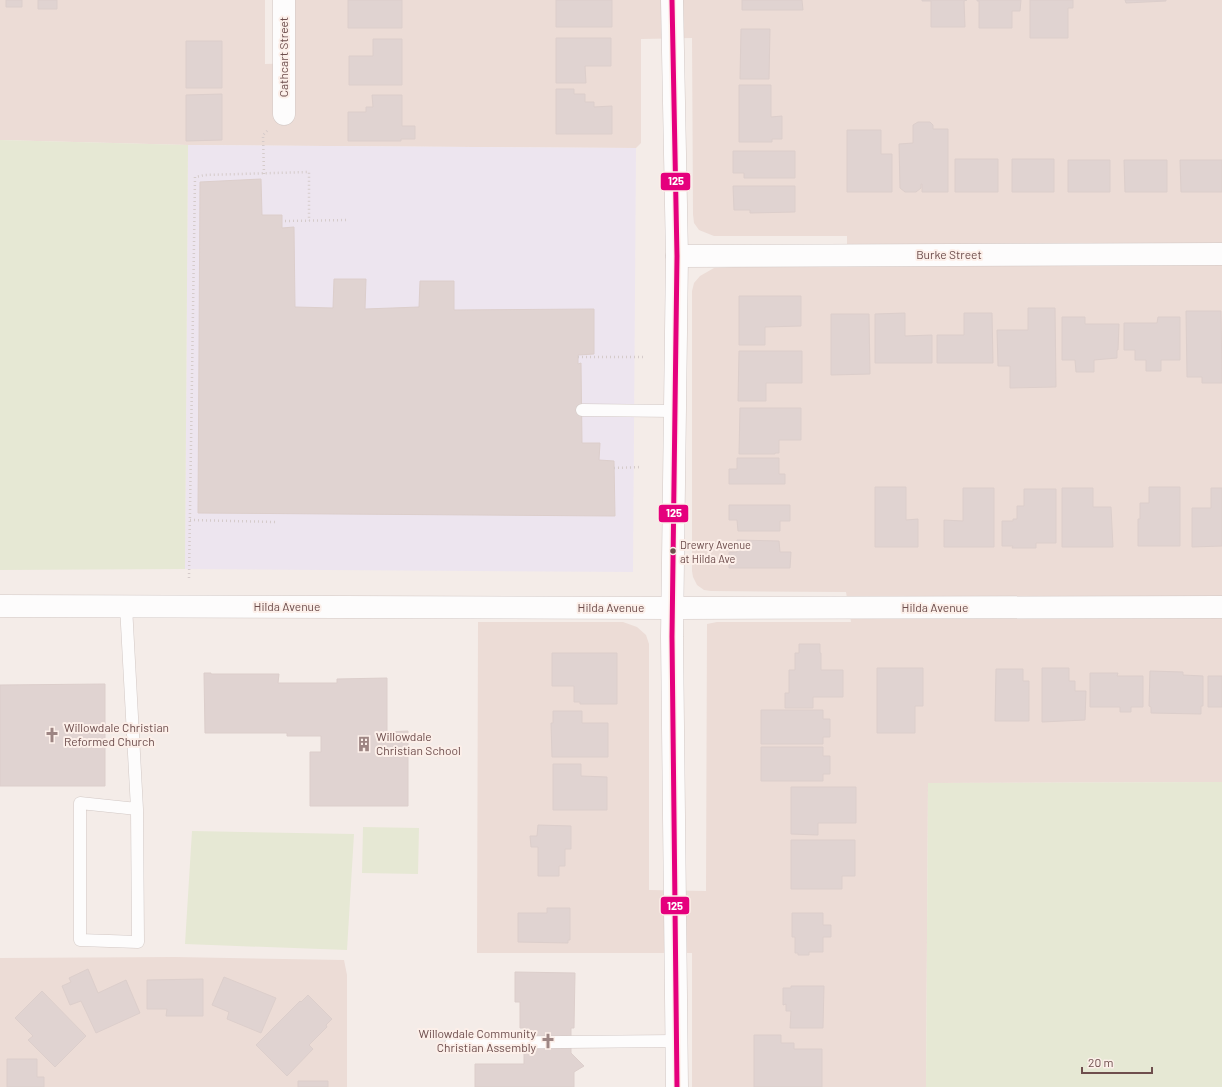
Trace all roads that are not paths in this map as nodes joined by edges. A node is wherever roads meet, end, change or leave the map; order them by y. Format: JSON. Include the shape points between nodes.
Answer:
{"nodes":[{"id":1,"x":284,"y":0,"type":"edge"},
{"id":2,"x":672,"y":0,"type":"edge"},
{"id":3,"x":284,"y":114,"type":"road end"},
{"id":4,"x":1222,"y":254,"type":"edge"},
{"id":5,"x":677,"y":256,"type":"junction"},
{"id":6,"x":582,"y":410,"type":"dead end"},
{"id":7,"x":675,"y":411,"type":"junction"},
{"id":8,"x":0,"y":606,"type":"edge"},
{"id":9,"x":126,"y":606,"type":"junction"},
{"id":10,"x":1222,"y":607,"type":"edge"},
{"id":11,"x":673,"y":608,"type":"junction"},
{"id":12,"x":137,"y":809,"type":"junction"},
{"id":13,"x":676,"y":1041,"type":"junction"},
{"id":14,"x":451,"y":1043,"type":"dead end"},
{"id":15,"x":677,"y":1087,"type":"edge"}],
"edges":[{"from":1,"to":3,"type":"street","name":"Cathcart Street"},
{"from":2,"to":5,"type":"street"},
{"from":4,"to":5,"type":"street","name":"Burke Street"},
{"from":5,"to":7,"type":"street"},
{"from":6,"to":7,"type":"lane"},
{"from":7,"to":11,"type":"street"},
{"from":8,"to":9,"type":"street","name":"Hilda Avenue"},
{"from":9,"to":11,"type":"street","name":"Hilda Avenue"},
{"from":9,"to":12,"type":"lane"},
{"from":10,"to":11,"type":"street","name":"Hilda Avenue"},
{"from":11,"to":13,"type":"street"},
{"from":12,"to":12,"type":"lane","via":[[138,942],[80,940],[80,803]]},
{"from":13,"to":14,"type":"lane"},
{"from":13,"to":15,"type":"street"}]}
